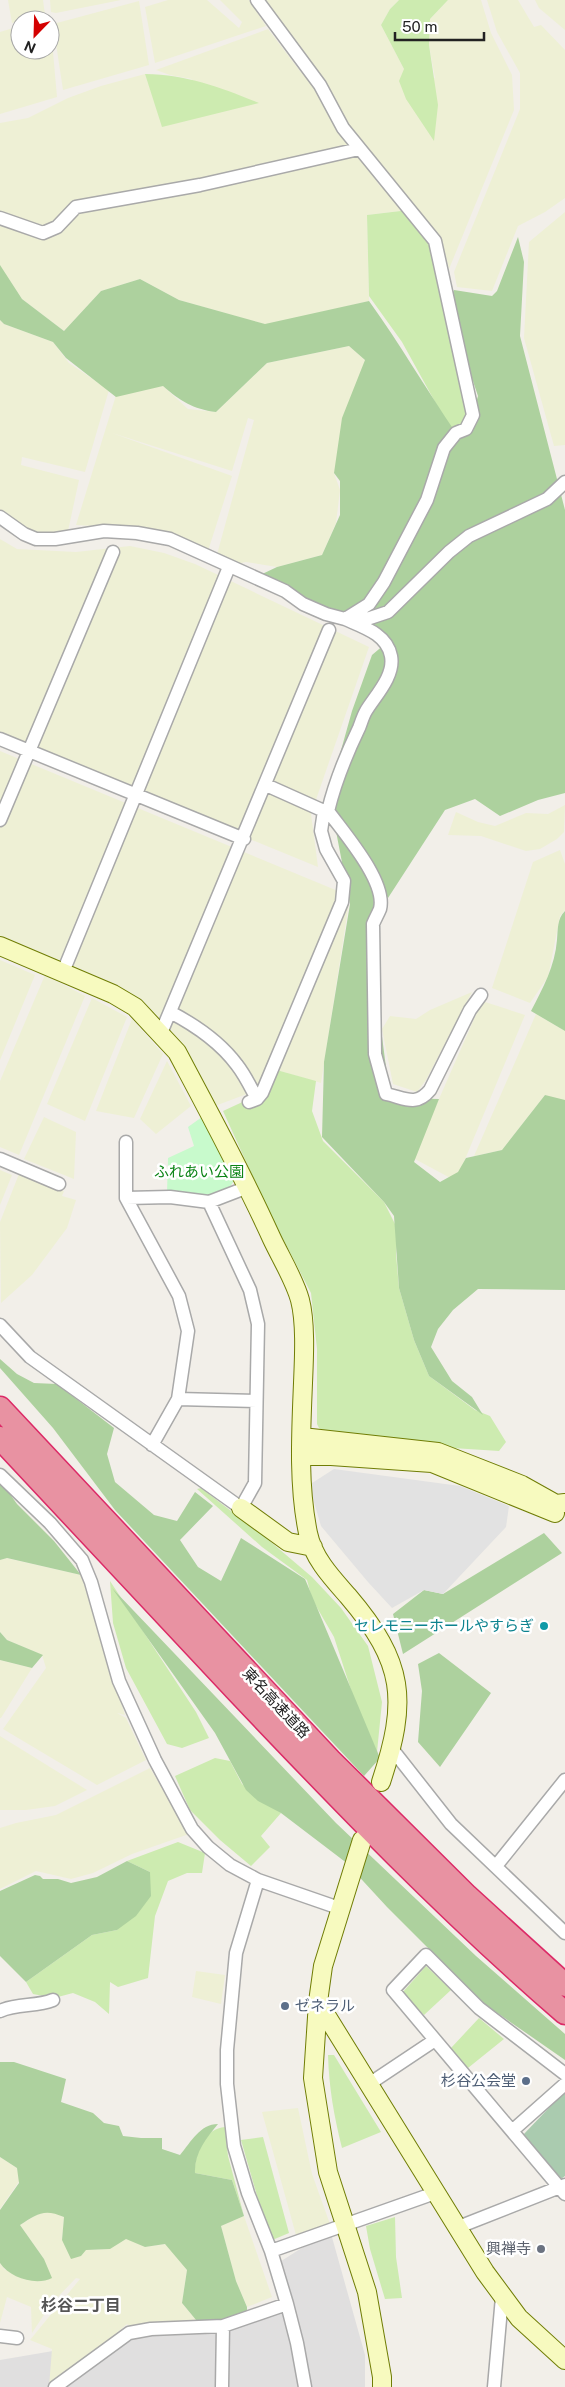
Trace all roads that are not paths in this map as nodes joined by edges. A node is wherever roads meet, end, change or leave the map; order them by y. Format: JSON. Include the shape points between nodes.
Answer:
{"nodes":[{"id":1,"x":257,"y":0,"type":"edge"},
{"id":2,"x":359,"y":148,"type":"junction"},
{"id":3,"x":0,"y":218,"type":"edge"},
{"id":4,"x":565,"y":482,"type":"edge"},
{"id":5,"x":0,"y":517,"type":"edge"},
{"id":6,"x":113,"y":552,"type":"dead end"},
{"id":7,"x":229,"y":567,"type":"junction"},
{"id":8,"x":346,"y":619,"type":"junction"},
{"id":9,"x":329,"y":630,"type":"dead end"},
{"id":10,"x":0,"y":739,"type":"edge"},
{"id":11,"x":29,"y":751,"type":"junction"},
{"id":12,"x":266,"y":785,"type":"junction"},
{"id":13,"x":135,"y":796,"type":"junction"},
{"id":14,"x":0,"y":820,"type":"edge"},
{"id":15,"x":244,"y":838,"type":"junction"},
{"id":16,"x":0,"y":946,"type":"edge"},
{"id":17,"x":63,"y":972,"type":"junction"},
{"id":18,"x":481,"y":995,"type":"dead end"},
{"id":19,"x":170,"y":1012,"type":"junction"},
{"id":20,"x":161,"y":1033,"type":"junction"},
{"id":21,"x":126,"y":1142,"type":"dead end"},
{"id":22,"x":0,"y":1159,"type":"edge"},
{"id":23,"x":60,"y":1184,"type":"dead end"},
{"id":24,"x":248,"y":1187,"type":"junction"},
{"id":25,"x":126,"y":1198,"type":"junction"},
{"id":26,"x":209,"y":1202,"type":"junction"},
{"id":27,"x":0,"y":1325,"type":"edge"},
{"id":28,"x":178,"y":1399,"type":"junction"},
{"id":29,"x":256,"y":1401,"type":"junction"},
{"id":30,"x":0,"y":1408,"type":"edge"},
{"id":31,"x":302,"y":1437,"type":"junction"},
{"id":32,"x":0,"y":1438,"type":"edge"},
{"id":33,"x":152,"y":1445,"type":"junction"},
{"id":34,"x":301,"y":1456,"type":"junction"},
{"id":35,"x":0,"y":1476,"type":"edge"},
{"id":36,"x":565,"y":1503,"type":"edge"},
{"id":37,"x":242,"y":1508,"type":"junction"},
{"id":38,"x":565,"y":1515,"type":"edge"},
{"id":39,"x":313,"y":1547,"type":"junction"},
{"id":40,"x":392,"y":1748,"type":"junction"},
{"id":41,"x":565,"y":1780,"type":"edge"},
{"id":42,"x":381,"y":1782,"type":"dead end"},
{"id":43,"x":362,"y":1840,"type":"dead end"},
{"id":44,"x":496,"y":1866,"type":"junction"},
{"id":45,"x":258,"y":1880,"type":"junction"},
{"id":46,"x":339,"y":1908,"type":"junction"},
{"id":47,"x":565,"y":1933,"type":"edge"},
{"id":48,"x":565,"y":1985,"type":"edge"},
{"id":49,"x":54,"y":2000,"type":"dead end"},
{"id":50,"x":318,"y":2002,"type":"junction"},
{"id":51,"x":0,"y":2011,"type":"edge"},
{"id":52,"x":565,"y":2012,"type":"edge"},
{"id":53,"x":435,"y":2040,"type":"junction"},
{"id":54,"x":565,"y":2074,"type":"edge"},
{"id":55,"x":369,"y":2084,"type":"junction"},
{"id":56,"x":565,"y":2084,"type":"edge"},
{"id":57,"x":512,"y":2131,"type":"junction"},
{"id":58,"x":563,"y":2189,"type":"edge"},
{"id":59,"x":435,"y":2193,"type":"junction"},
{"id":60,"x":346,"y":2224,"type":"junction"},
{"id":61,"x":456,"y":2228,"type":"junction"},
{"id":62,"x":271,"y":2252,"type":"junction"},
{"id":63,"x":502,"y":2297,"type":"junction"},
{"id":64,"x":287,"y":2304,"type":"junction"},
{"id":65,"x":223,"y":2326,"type":"junction"},
{"id":66,"x":0,"y":2336,"type":"edge"},
{"id":67,"x":17,"y":2338,"type":"dead end"},
{"id":68,"x":565,"y":2360,"type":"edge"},
{"id":69,"x":70,"y":2382,"type":"edge"},
{"id":70,"x":55,"y":2387,"type":"edge"},
{"id":71,"x":222,"y":2387,"type":"edge"},
{"id":72,"x":305,"y":2387,"type":"edge"},
{"id":73,"x":382,"y":2387,"type":"edge"},
{"id":74,"x":494,"y":2387,"type":"edge"}],
"edges":[{"from":1,"to":2,"type":"street","via":[[320,85],[343,128]]},
{"from":2,"to":3,"type":"street","via":[[200,185],[76,207],[57,227],[42,233]]},
{"from":2,"to":8,"type":"street","via":[[434,242],[473,415],[466,429],[456,433],[444,448],[427,500],[384,582],[369,604]]},
{"from":4,"to":8,"type":"street","via":[[547,499],[469,536],[388,612],[370,618]]},
{"from":5,"to":7,"type":"street","via":[[36,539],[104,531],[170,539]]},
{"from":6,"to":11,"type":"street"},
{"from":7,"to":8,"type":"street","via":[[285,591],[303,604]]},
{"from":7,"to":13,"type":"street"},
{"from":8,"to":18,"type":"street","via":[[377,634],[391,657],[390,670],[365,712],[328,811],[372,875],[380,894],[380,909],[373,924],[376,1054],[386,1094],[416,1101],[424,1098]]},
{"from":9,"to":12,"type":"street"},
{"from":10,"to":11,"type":"street"},
{"from":11,"to":13,"type":"street"},
{"from":11,"to":14,"type":"street"},
{"from":12,"to":15,"type":"street"},
{"from":12,"to":19,"type":"street","via":[[324,811],[321,831],[334,866],[344,881],[342,902],[265,1087],[253,1101],[231,1058],[194,1024]]},
{"from":13,"to":15,"type":"street"},
{"from":13,"to":17,"type":"street"},
{"from":15,"to":19,"type":"street"},
{"from":16,"to":17,"type":"street"},
{"from":17,"to":20,"type":"street","via":[[114,994],[135,1007]]},
{"from":19,"to":20,"type":"street"},
{"from":20,"to":24,"type":"street","via":[[177,1052]]},
{"from":21,"to":25,"type":"street"},
{"from":22,"to":23,"type":"street"},
{"from":24,"to":26,"type":"street"},
{"from":24,"to":31,"type":"street","via":[[300,1300],[304,1352]]},
{"from":25,"to":26,"type":"street","via":[[170,1196]]},
{"from":25,"to":28,"type":"street","via":[[179,1296],[186,1322],[188,1331]]},
{"from":26,"to":29,"type":"street","via":[[250,1290],[258,1324]]},
{"from":27,"to":33,"type":"street","via":[[30,1357]]},
{"from":28,"to":29,"type":"street"},
{"from":28,"to":33,"type":"street"},
{"from":29,"to":37,"type":"street","via":[[255,1483]]},
{"from":30,"to":48,"type":"highway","name":"東名高速道路","via":[[330,1760],[467,1896]]},
{"from":31,"to":34,"type":"street"},
{"from":31,"to":36,"type":"street","via":[[438,1452],[522,1485],[556,1504]]},
{"from":32,"to":52,"type":"highway","name":"東名高速道路","via":[[308,1767],[453,1911]]},
{"from":33,"to":37,"type":"street"},
{"from":34,"to":38,"type":"street","via":[[432,1463],[524,1502]]},
{"from":34,"to":39,"type":"street","via":[[308,1534]]},
{"from":35,"to":45,"type":"street","via":[[50,1523],[82,1560],[119,1681],[155,1760],[192,1828],[230,1865]]},
{"from":37,"to":39,"type":"street","via":[[288,1542]]},
{"from":39,"to":40,"type":"street","via":[[329,1575],[372,1625],[392,1665],[399,1703]]},
{"from":40,"to":42,"type":"street"},
{"from":40,"to":44,"type":"street","via":[[451,1824]]},
{"from":41,"to":44,"type":"street"},
{"from":43,"to":46,"type":"street"},
{"from":44,"to":47,"type":"street"},
{"from":45,"to":46,"type":"street"},
{"from":45,"to":62,"type":"street","via":[[236,1953],[227,2084],[234,2146]]},
{"from":46,"to":50,"type":"street","via":[[323,1966]]},
{"from":49,"to":51,"type":"street","via":[[12,2006]]},
{"from":50,"to":55,"type":"street"},
{"from":50,"to":60,"type":"street","via":[[313,2078],[328,2172]]},
{"from":53,"to":54,"type":"street","via":[[392,1990],[426,1955],[479,2008]]},
{"from":53,"to":55,"type":"street"},
{"from":53,"to":57,"type":"street"},
{"from":55,"to":59,"type":"street"},
{"from":56,"to":57,"type":"street"},
{"from":57,"to":58,"type":"street"},
{"from":58,"to":61,"type":"street"},
{"from":59,"to":60,"type":"street"},
{"from":59,"to":61,"type":"street"},
{"from":60,"to":62,"type":"street"},
{"from":60,"to":73,"type":"street","via":[[367,2292]]},
{"from":61,"to":63,"type":"street"},
{"from":62,"to":64,"type":"street"},
{"from":63,"to":68,"type":"street","via":[[525,2324]]},
{"from":63,"to":74,"type":"street"},
{"from":64,"to":65,"type":"street"},
{"from":64,"to":72,"type":"street"},
{"from":65,"to":69,"type":"street","via":[[151,2328],[129,2332]]},
{"from":65,"to":71,"type":"street"},
{"from":66,"to":67,"type":"street"},
{"from":69,"to":70,"type":"street"}]}
